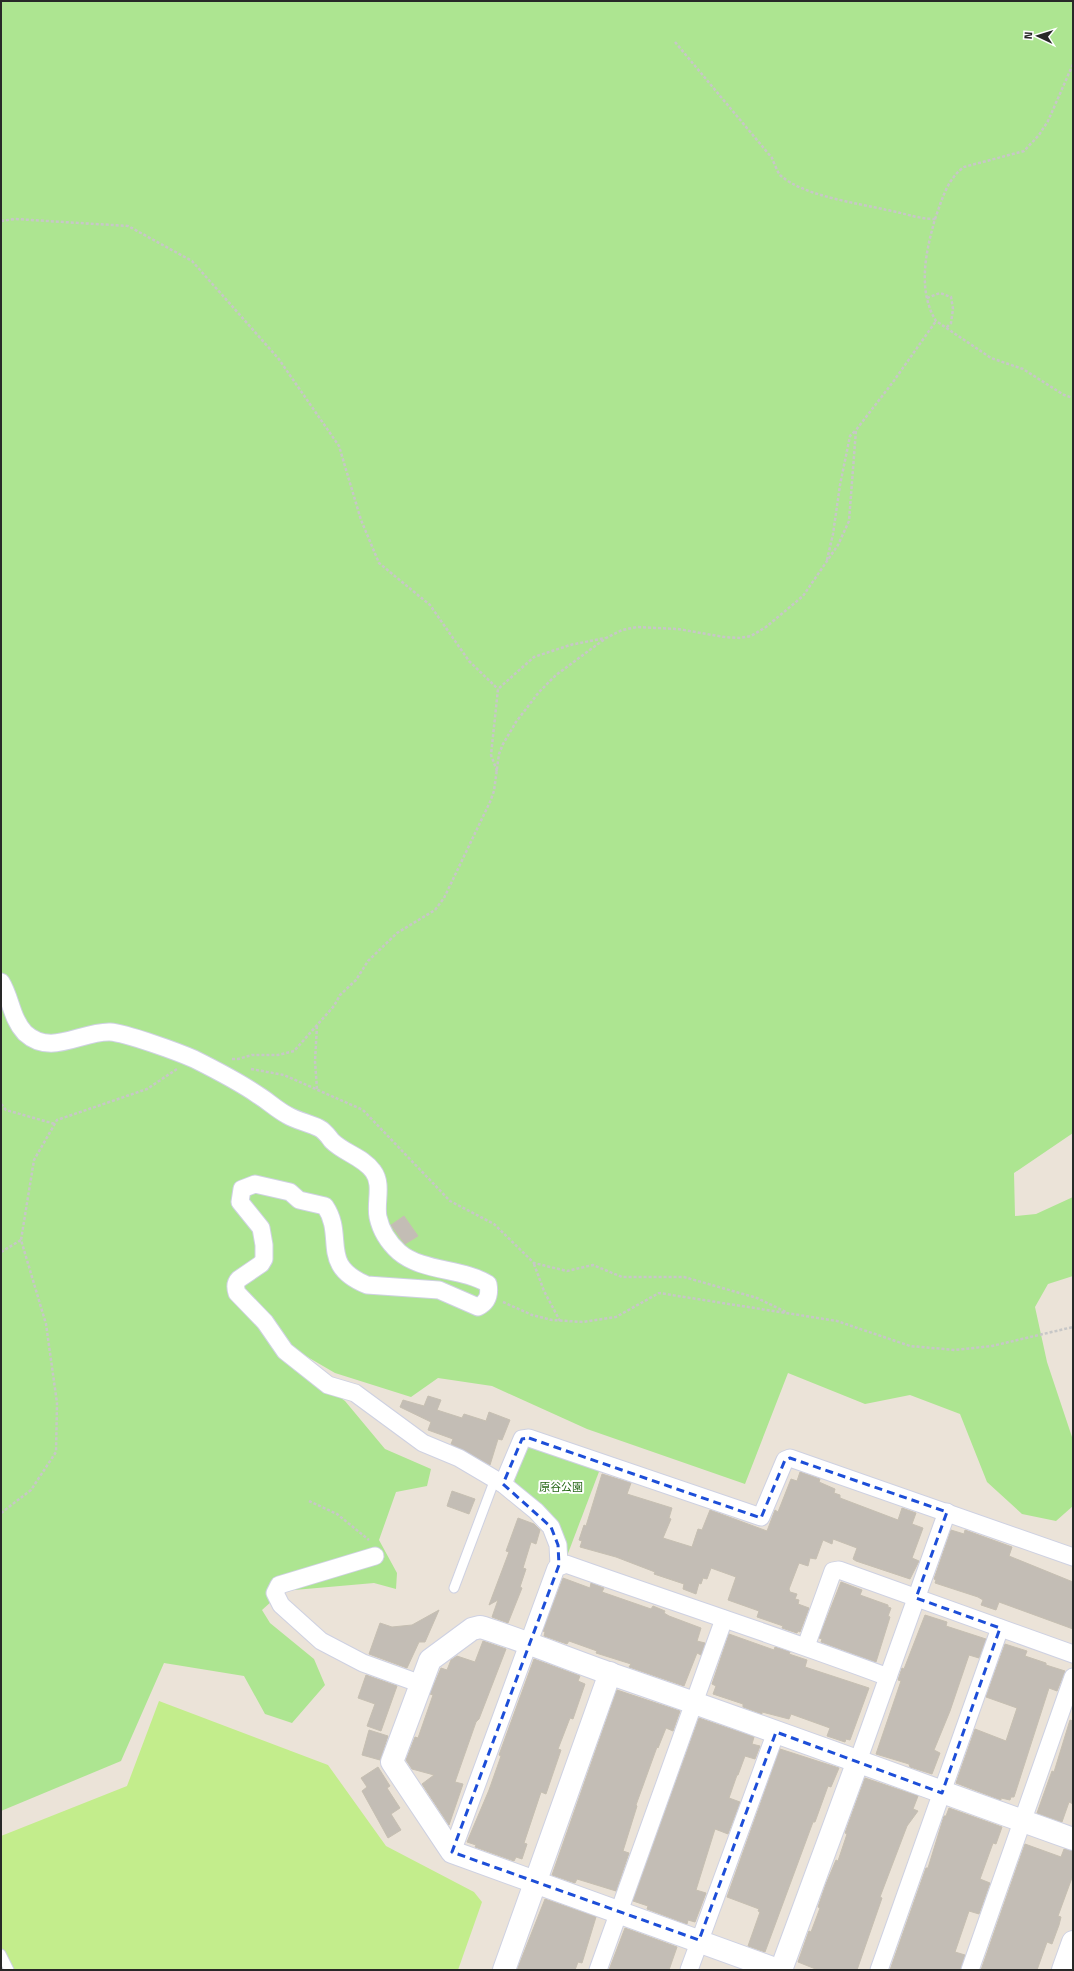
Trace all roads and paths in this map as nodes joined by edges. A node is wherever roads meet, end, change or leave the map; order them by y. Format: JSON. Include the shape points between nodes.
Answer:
{"nodes":[{"id":1,"x":675,"y":42,"type":"dead end"},
{"id":2,"x":1073,"y":64,"type":"edge"},
{"id":3,"x":935,"y":219,"type":"junction"},
{"id":4,"x":1,"y":220,"type":"edge"},
{"id":5,"x":927,"y":298,"type":"junction"},
{"id":6,"x":936,"y":321,"type":"junction"},
{"id":7,"x":946,"y":328,"type":"junction"},
{"id":8,"x":1073,"y":398,"type":"edge"},
{"id":9,"x":856,"y":430,"type":"junction"},
{"id":10,"x":827,"y":562,"type":"junction"},
{"id":11,"x":606,"y":638,"type":"junction"},
{"id":12,"x":498,"y":689,"type":"junction"},
{"id":13,"x":497,"y":771,"type":"junction"},
{"id":14,"x":1,"y":982,"type":"edge"},
{"id":15,"x":317,"y":1026,"type":"junction"},
{"id":16,"x":228,"y":1058,"type":"dead end"},
{"id":17,"x":192,"y":1059,"type":"junction"},
{"id":18,"x":248,"y":1069,"type":"dead end"},
{"id":19,"x":317,"y":1090,"type":"junction"},
{"id":20,"x":1,"y":1104,"type":"edge"},
{"id":21,"x":55,"y":1124,"type":"junction"},
{"id":22,"x":21,"y":1240,"type":"junction"},
{"id":23,"x":1,"y":1252,"type":"edge"},
{"id":24,"x":534,"y":1263,"type":"junction"},
{"id":25,"x":488,"y":1296,"type":"junction"},
{"id":26,"x":786,"y":1312,"type":"junction"},
{"id":27,"x":560,"y":1321,"type":"junction"},
{"id":28,"x":1073,"y":1326,"type":"edge"},
{"id":29,"x":499,"y":1482,"type":"junction"},
{"id":30,"x":309,"y":1501,"type":"dead end"},
{"id":31,"x":947,"y":1512,"type":"junction"},
{"id":32,"x":1,"y":1513,"type":"edge"},
{"id":33,"x":375,"y":1556,"type":"joint"},
{"id":34,"x":1073,"y":1557,"type":"edge"},
{"id":35,"x":559,"y":1565,"type":"junction"},
{"id":36,"x":454,"y":1588,"type":"dead end"},
{"id":37,"x":916,"y":1598,"type":"junction"},
{"id":38,"x":724,"y":1619,"type":"junction"},
{"id":39,"x":1000,"y":1628,"type":"junction"},
{"id":40,"x":528,"y":1642,"type":"junction"},
{"id":41,"x":806,"y":1646,"type":"junction"},
{"id":42,"x":1073,"y":1654,"type":"edge"},
{"id":43,"x":610,"y":1673,"type":"junction"},
{"id":44,"x":888,"y":1677,"type":"junction"},
{"id":45,"x":1073,"y":1677,"type":"edge"},
{"id":46,"x":421,"y":1684,"type":"junction"},
{"id":47,"x":695,"y":1702,"type":"junction"},
{"id":48,"x":776,"y":1732,"type":"junction"},
{"id":49,"x":858,"y":1762,"type":"junction"},
{"id":50,"x":942,"y":1793,"type":"junction"},
{"id":51,"x":1023,"y":1822,"type":"junction"},
{"id":52,"x":1073,"y":1839,"type":"edge"},
{"id":53,"x":452,"y":1852,"type":"junction"},
{"id":54,"x":534,"y":1881,"type":"junction"},
{"id":55,"x":618,"y":1912,"type":"junction"},
{"id":56,"x":699,"y":1940,"type":"junction"},
{"id":57,"x":1073,"y":1942,"type":"edge"},
{"id":58,"x":2,"y":1957,"type":"edge"},
{"id":59,"x":9,"y":1970,"type":"edge"},
{"id":60,"x":504,"y":1970,"type":"edge"},
{"id":61,"x":598,"y":1970,"type":"edge"},
{"id":62,"x":689,"y":1970,"type":"edge"},
{"id":63,"x":780,"y":1970,"type":"edge"},
{"id":64,"x":879,"y":1970,"type":"edge"},
{"id":65,"x":970,"y":1970,"type":"edge"},
{"id":66,"x":1063,"y":1970,"type":"edge"}],
"edges":[{"from":1,"to":3,"type":"path","via":[[772,158],[780,174],[802,188],[829,197],[919,219]]},
{"from":2,"to":3,"type":"path","via":[[1048,121],[1039,135],[1024,151],[964,167],[957,172],[948,184]]},
{"from":3,"to":5,"type":"path","via":[[926,253]]},
{"from":4,"to":12,"type":"path","via":[[128,226],[192,261],[278,358],[339,446],[361,520],[379,563],[430,605],[469,661]]},
{"from":5,"to":6,"type":"path"},
{"from":5,"to":7,"type":"path","via":[[940,293],[951,297],[951,322]]},
{"from":6,"to":7,"type":"path"},
{"from":6,"to":9,"type":"path"},
{"from":7,"to":8,"type":"path","via":[[991,358],[1023,369]]},
{"from":9,"to":10,"type":"path","via":[[850,436]]},
{"from":9,"to":10,"type":"path","via":[[849,521],[838,546]]},
{"from":10,"to":11,"type":"path","via":[[803,596],[752,636],[724,637],[678,629],[637,627],[622,630]]},
{"from":11,"to":12,"type":"path","via":[[570,645],[534,657]]},
{"from":11,"to":13,"type":"path","via":[[556,675],[539,692],[503,744]]},
{"from":12,"to":13,"type":"path","via":[[491,754]]},
{"from":13,"to":15,"type":"path","via":[[490,802],[444,898],[435,910],[397,933],[368,961],[356,980],[340,995]]},
{"from":14,"to":17,"type":"street","via":[[17,1022],[33,1039],[49,1044],[111,1032]]},
{"from":15,"to":16,"type":"path","via":[[294,1051],[278,1055]]},
{"from":15,"to":19,"type":"path"},
{"from":17,"to":21,"type":"path","via":[[147,1089],[57,1120]]},
{"from":17,"to":25,"type":"street","via":[[258,1095],[289,1116],[324,1130],[333,1141],[373,1171],[378,1184],[378,1216],[390,1244],[412,1260],[488,1284]]},
{"from":18,"to":19,"type":"path","via":[[284,1075]]},
{"from":19,"to":24,"type":"path","via":[[362,1110],[450,1201],[494,1224]]},
{"from":20,"to":21,"type":"path","via":[[6,1110]]},
{"from":21,"to":22,"type":"path","via":[[34,1160]]},
{"from":22,"to":23,"type":"path"},
{"from":22,"to":32,"type":"path","via":[[46,1324],[57,1403],[56,1452],[31,1490]]},
{"from":24,"to":26,"type":"path","via":[[567,1271],[594,1265],[622,1277],[684,1277],[757,1298]]},
{"from":24,"to":27,"type":"path","via":[[544,1291]]},
{"from":25,"to":27,"type":"path","via":[[532,1315]]},
{"from":25,"to":29,"type":"street","via":[[483,1305],[478,1307],[439,1290],[367,1285],[356,1281],[341,1267],[336,1257],[332,1220],[326,1206],[299,1200],[290,1192],[255,1184],[242,1188],[240,1202],[261,1228],[264,1259],[236,1282],[237,1293],[265,1322],[285,1351],[328,1385],[355,1393],[423,1443],[459,1458]]},
{"from":26,"to":27,"type":"path","via":[[659,1293],[616,1317],[583,1322]]},
{"from":26,"to":28,"type":"path","via":[[837,1321],[910,1346],[956,1350],[992,1346]]},
{"from":29,"to":31,"type":"street","via":[[522,1439],[529,1438],[757,1517],[761,1517],[786,1460],[790,1458]]},
{"from":29,"to":35,"type":"street","via":[[536,1511],[551,1527],[558,1545]]},
{"from":29,"to":36,"type":"lane"},
{"from":30,"to":33,"type":"path","via":[[337,1514],[358,1530],[376,1546]]},
{"from":31,"to":34,"type":"street"},
{"from":31,"to":37,"type":"street"},
{"from":33,"to":46,"type":"street","via":[[279,1585],[275,1593],[281,1605],[321,1641],[362,1663]]},
{"from":35,"to":38,"type":"street","via":[[566,1564]]},
{"from":35,"to":40,"type":"street"},
{"from":37,"to":39,"type":"street"},
{"from":37,"to":41,"type":"street","via":[[839,1570],[833,1571]]},
{"from":37,"to":44,"type":"street"},
{"from":38,"to":41,"type":"street"},
{"from":38,"to":47,"type":"street"},
{"from":39,"to":42,"type":"street"},
{"from":39,"to":50,"type":"street"},
{"from":40,"to":43,"type":"street"},
{"from":40,"to":46,"type":"street","via":[[480,1627],[472,1629],[430,1660]]},
{"from":40,"to":53,"type":"street"},
{"from":41,"to":44,"type":"street"},
{"from":43,"to":47,"type":"street"},
{"from":43,"to":54,"type":"street"},
{"from":44,"to":49,"type":"street"},
{"from":45,"to":51,"type":"street"},
{"from":46,"to":53,"type":"street","via":[[392,1762]]},
{"from":47,"to":48,"type":"street"},
{"from":47,"to":55,"type":"street"},
{"from":48,"to":49,"type":"street"},
{"from":48,"to":56,"type":"street"},
{"from":49,"to":50,"type":"street"},
{"from":49,"to":63,"type":"street"},
{"from":50,"to":51,"type":"street"},
{"from":50,"to":64,"type":"street"},
{"from":51,"to":52,"type":"street"},
{"from":51,"to":65,"type":"street"},
{"from":53,"to":54,"type":"street"},
{"from":54,"to":55,"type":"street"},
{"from":54,"to":60,"type":"street"},
{"from":55,"to":56,"type":"street"},
{"from":55,"to":61,"type":"street"},
{"from":56,"to":62,"type":"street"},
{"from":56,"to":63,"type":"street"},
{"from":57,"to":66,"type":"street"},
{"from":58,"to":59,"type":"lane"}]}
